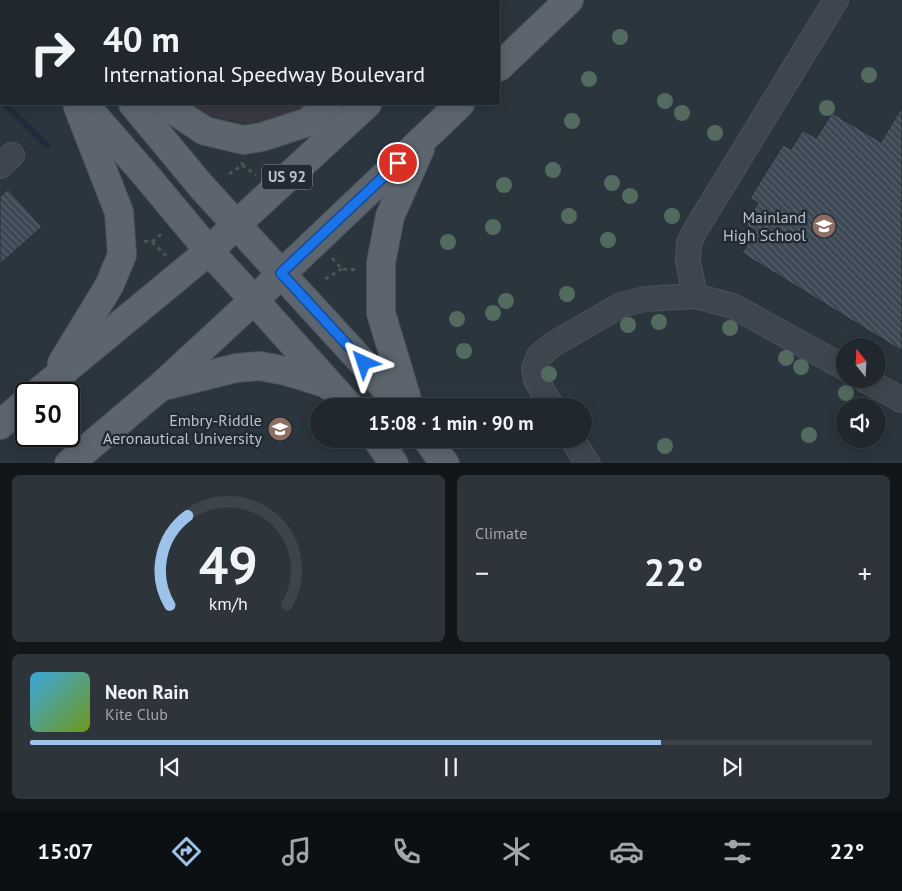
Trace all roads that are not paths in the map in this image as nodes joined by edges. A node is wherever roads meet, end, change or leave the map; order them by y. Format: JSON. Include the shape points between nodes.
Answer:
{"nodes":[{"id":1,"x":569,"y":0,"type":"edge"},
{"id":2,"x":836,"y":0,"type":"edge"},
{"id":3,"x":500,"y":66,"type":"edge"},
{"id":4,"x":76,"y":105,"type":"edge"},
{"id":5,"x":85,"y":105,"type":"edge"},
{"id":6,"x":134,"y":105,"type":"edge"},
{"id":7,"x":166,"y":105,"type":"edge"},
{"id":8,"x":327,"y":105,"type":"edge"},
{"id":9,"x":366,"y":105,"type":"edge"},
{"id":10,"x":459,"y":105,"type":"edge"},
{"id":11,"x":425,"y":137,"type":"junction"},
{"id":12,"x":236,"y":225,"type":"junction"},
{"id":13,"x":209,"y":251,"type":"junction"},
{"id":14,"x":281,"y":273,"type":"junction"},
{"id":15,"x":695,"y":296,"type":"junction"},
{"id":16,"x":254,"y":300,"type":"junction"},
{"id":17,"x":836,"y":363,"type":"edge"},
{"id":18,"x":47,"y":382,"type":"edge"},
{"id":19,"x":50,"y":382,"type":"edge"},
{"id":20,"x":160,"y":387,"type":"junction"},
{"id":21,"x":880,"y":388,"type":"edge"},
{"id":22,"x":341,"y":398,"type":"edge"},
{"id":23,"x":341,"y":398,"type":"edge"},
{"id":24,"x":394,"y":398,"type":"edge"},
{"id":25,"x":407,"y":398,"type":"edge"},
{"id":26,"x":547,"y":398,"type":"edge"},
{"id":27,"x":902,"y":400,"type":"edge"},
{"id":28,"x":15,"y":412,"type":"edge"},
{"id":29,"x":0,"y":425,"type":"edge"},
{"id":30,"x":383,"y":448,"type":"edge"},
{"id":31,"x":433,"y":448,"type":"edge"},
{"id":32,"x":578,"y":448,"type":"edge"},
{"id":33,"x":70,"y":463,"type":"edge"},
{"id":34,"x":393,"y":463,"type":"edge"},
{"id":35,"x":444,"y":463,"type":"edge"},
{"id":36,"x":587,"y":463,"type":"edge"}],
"edges":[{"from":1,"to":3,"type":"main road"},
{"from":2,"to":15,"type":"lane","via":[[696,228],[688,260]]},
{"from":4,"to":18,"type":"main road","via":[[119,212],[122,255],[109,286]]},
{"from":5,"to":13,"type":"main road"},
{"from":6,"to":12,"type":"main road"},
{"from":7,"to":8,"type":"main road","via":[[205,131],[243,140],[308,122]]},
{"from":9,"to":12,"type":"main road","number":"US 92"},
{"from":10,"to":11,"type":"main road"},
{"from":11,"to":14,"type":"main road"},
{"from":11,"to":25,"type":"main road","via":[[390,216],[381,263],[381,314]]},
{"from":12,"to":13,"type":"main road","number":"US 92"},
{"from":12,"to":14,"type":"main road"},
{"from":13,"to":16,"type":"main road"},
{"from":13,"to":19,"type":"main road","number":"US 92"},
{"from":14,"to":16,"type":"main road"},
{"from":14,"to":24,"type":"main road"},
{"from":15,"to":17,"type":"lane","via":[[733,306]]},
{"from":15,"to":26,"type":"lane","via":[[644,299],[621,305],[552,345],[539,356],[534,368],[536,380]]},
{"from":16,"to":20,"type":"main road"},
{"from":16,"to":22,"type":"main road"},
{"from":20,"to":23,"type":"main road","via":[[236,368],[260,366],[325,383]]},
{"from":20,"to":33,"type":"main road"},
{"from":21,"to":27,"type":"lane"},
{"from":28,"to":29,"type":"main road"},
{"from":30,"to":34,"type":"main road"},
{"from":31,"to":35,"type":"main road"},
{"from":32,"to":36,"type":"lane"}]}
